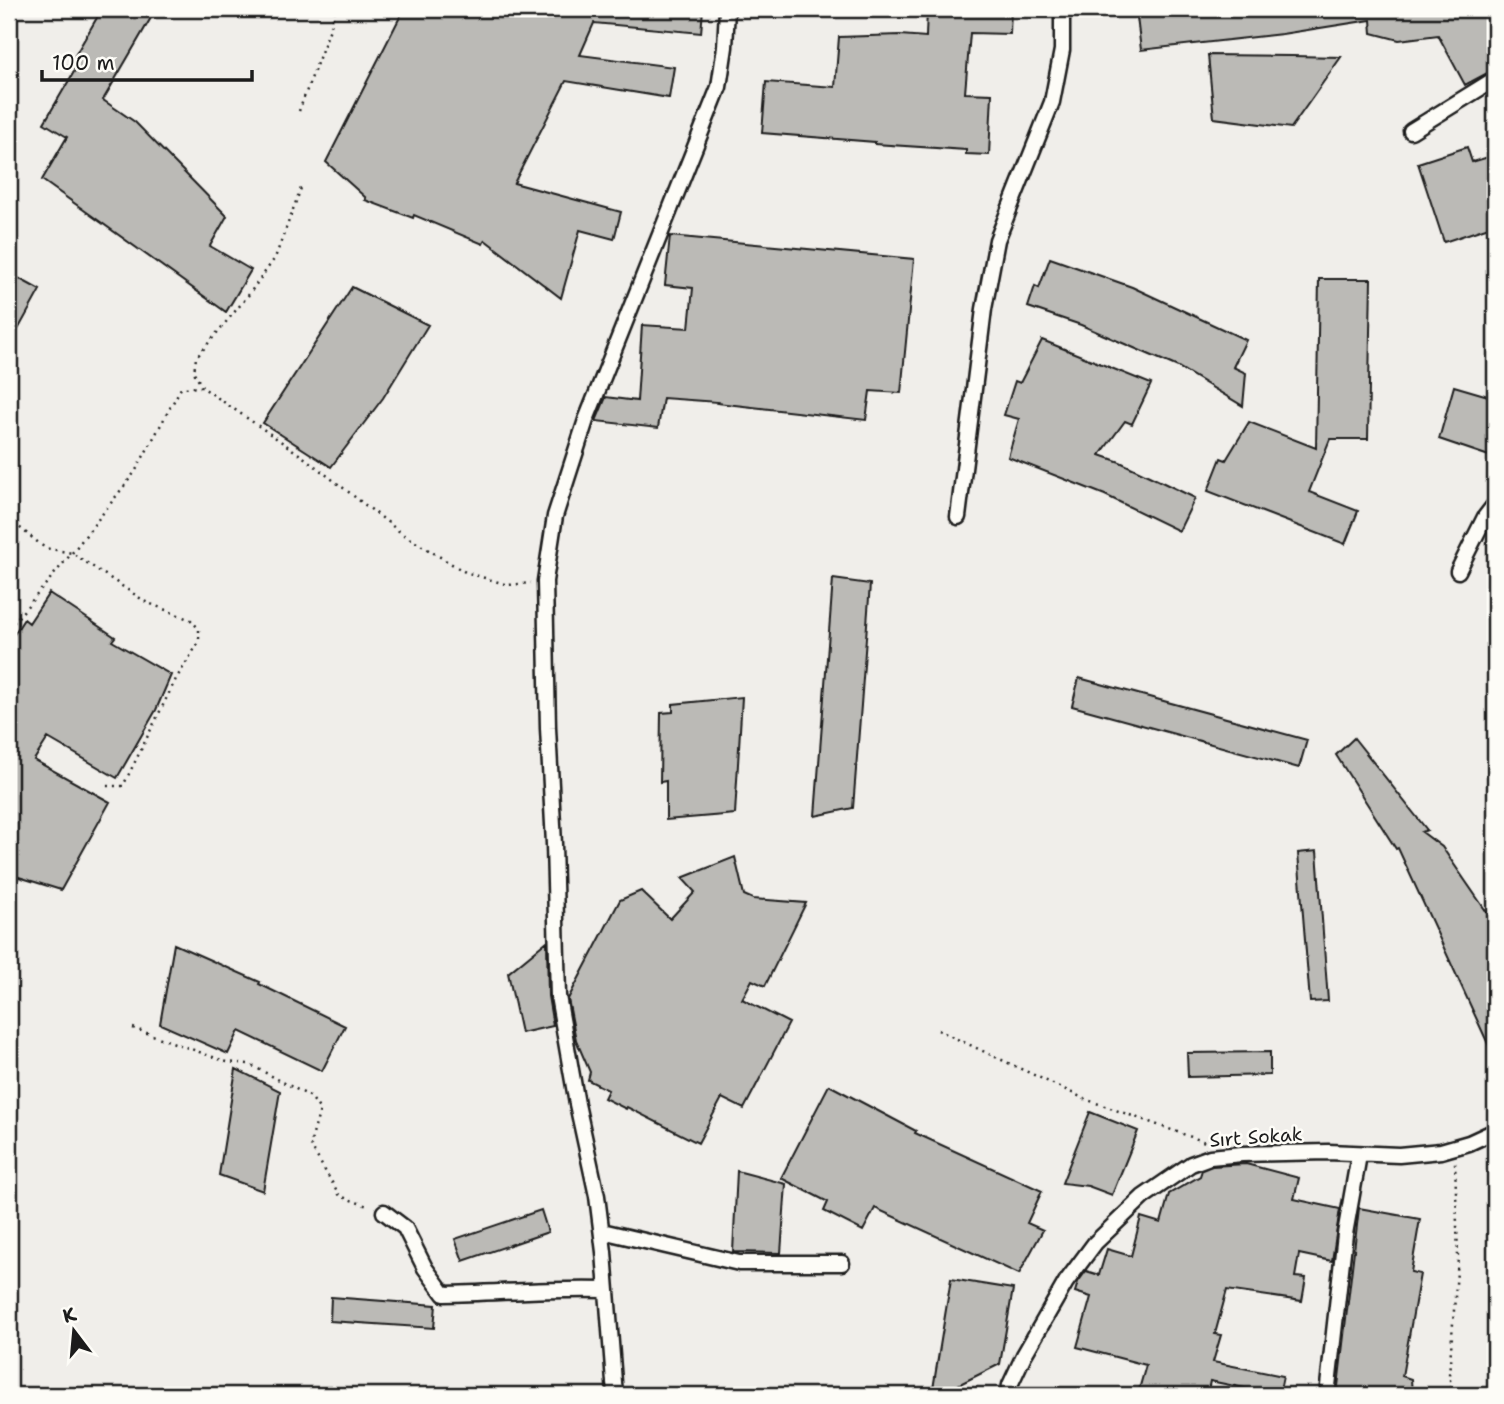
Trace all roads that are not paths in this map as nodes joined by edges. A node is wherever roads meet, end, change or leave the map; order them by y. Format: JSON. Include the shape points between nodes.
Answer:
{"nodes":[{"id":1,"x":727,"y":9,"type":"edge"},
{"id":2,"x":1062,"y":9,"type":"edge"},
{"id":3,"x":1495,"y":79,"type":"edge"},
{"id":4,"x":1411,"y":131,"type":"dead end"},
{"id":5,"x":1495,"y":504,"type":"edge"},
{"id":6,"x":958,"y":517,"type":"dead end"},
{"id":7,"x":1458,"y":571,"type":"dead end"},
{"id":8,"x":1495,"y":1131,"type":"edge"},
{"id":9,"x":1359,"y":1155,"type":"junction"},
{"id":10,"x":384,"y":1212,"type":"road end"},
{"id":11,"x":601,"y":1231,"type":"junction"},
{"id":12,"x":842,"y":1263,"type":"dead end"},
{"id":13,"x":607,"y":1290,"type":"junction"},
{"id":14,"x":615,"y":1395,"type":"edge"},
{"id":15,"x":1009,"y":1395,"type":"edge"},
{"id":16,"x":1327,"y":1395,"type":"edge"}],
"edges":[{"from":1,"to":11,"type":"street","via":[[719,87],[586,420],[555,516],[545,581],[558,996]]},
{"from":2,"to":6,"type":"street","via":[[1062,50],[1052,102],[997,240]]},
{"from":3,"to":4,"type":"street"},
{"from":5,"to":7,"type":"street"},
{"from":8,"to":9,"type":"street","name":"Sırt Sokak","via":[[1441,1151]]},
{"from":9,"to":15,"type":"street","name":"Sırt Sokak","via":[[1210,1157],[1191,1164],[1143,1197],[1096,1243],[1066,1282],[1036,1334]]},
{"from":9,"to":16,"type":"street"},
{"from":10,"to":13,"type":"street","via":[[405,1228],[444,1294]]},
{"from":11,"to":12,"type":"street","via":[[739,1263]]},
{"from":11,"to":13,"type":"street"},
{"from":13,"to":14,"type":"street"}]}
